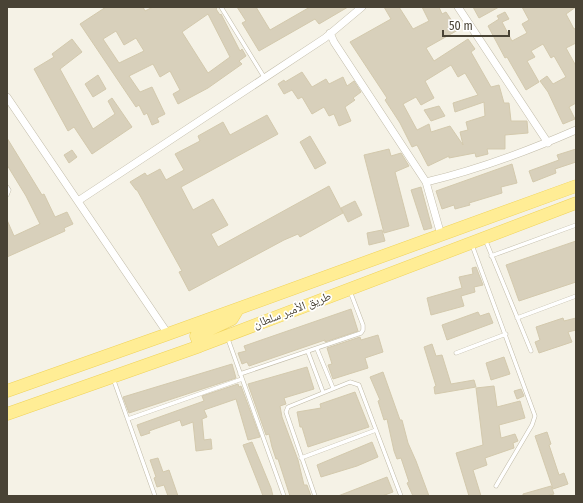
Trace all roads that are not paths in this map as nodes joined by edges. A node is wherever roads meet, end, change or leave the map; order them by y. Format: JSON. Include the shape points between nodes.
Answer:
{"nodes":[{"id":1,"x":221,"y":7,"type":"edge"},
{"id":2,"x":458,"y":7,"type":"edge"},
{"id":3,"x":357,"y":8,"type":"edge"},
{"id":4,"x":330,"y":33,"type":"junction"},
{"id":5,"x":264,"y":77,"type":"junction"},
{"id":6,"x":7,"y":97,"type":"edge"},
{"id":7,"x":576,"y":130,"type":"edge"},
{"id":8,"x":548,"y":143,"type":"junction"},
{"id":9,"x":426,"y":182,"type":"junction"},
{"id":10,"x":576,"y":186,"type":"edge"},
{"id":11,"x":7,"y":187,"type":"edge"},
{"id":12,"x":7,"y":194,"type":"edge"},
{"id":13,"x":78,"y":202,"type":"junction"},
{"id":14,"x":576,"y":203,"type":"edge"},
{"id":15,"x":576,"y":225,"type":"edge"},
{"id":16,"x":441,"y":235,"type":"junction"},
{"id":17,"x":484,"y":236,"type":"junction"},
{"id":18,"x":471,"y":242,"type":"junction"},
{"id":19,"x":491,"y":256,"type":"junction"},
{"id":20,"x":349,"y":289,"type":"junction"},
{"id":21,"x":576,"y":296,"type":"edge"},
{"id":22,"x":239,"y":308,"type":"junction"},
{"id":23,"x":516,"y":318,"type":"junction"},
{"id":24,"x":168,"y":334,"type":"junction"},
{"id":25,"x":506,"y":334,"type":"junction"},
{"id":26,"x":227,"y":336,"type":"junction"},
{"id":27,"x":200,"y":346,"type":"junction"},
{"id":28,"x":317,"y":349,"type":"junction"},
{"id":29,"x":531,"y":351,"type":"dead end"},
{"id":30,"x":308,"y":352,"type":"junction"},
{"id":31,"x":456,"y":353,"type":"dead end"},
{"id":32,"x":240,"y":374,"type":"junction"},
{"id":33,"x":113,"y":377,"type":"junction"},
{"id":34,"x":242,"y":379,"type":"junction"},
{"id":35,"x":333,"y":388,"type":"junction"},
{"id":36,"x":7,"y":391,"type":"edge"},
{"id":37,"x":323,"y":392,"type":"junction"},
{"id":38,"x":7,"y":414,"type":"edge"},
{"id":39,"x":128,"y":419,"type":"junction"},
{"id":40,"x":376,"y":430,"type":"junction"},
{"id":41,"x":301,"y":458,"type":"junction"},
{"id":42,"x":496,"y":486,"type":"dead end"},
{"id":43,"x":155,"y":496,"type":"edge"},
{"id":44,"x":284,"y":496,"type":"edge"},
{"id":45,"x":314,"y":496,"type":"edge"},
{"id":46,"x":401,"y":496,"type":"edge"}],
"edges":[{"from":1,"to":5,"type":"lane"},
{"from":2,"to":8,"type":"street"},
{"from":3,"to":4,"type":"street"},
{"from":4,"to":5,"type":"street"},
{"from":4,"to":9,"type":"street"},
{"from":5,"to":13,"type":"street"},
{"from":6,"to":13,"type":"street"},
{"from":7,"to":8,"type":"street"},
{"from":8,"to":9,"type":"street"},
{"from":9,"to":16,"type":"street"},
{"from":10,"to":16,"type":"main road","name":"طريق الأمير سلطان"},
{"from":11,"to":12,"type":"lane"},
{"from":13,"to":24,"type":"street"},
{"from":14,"to":17,"type":"main road","name":"طريق الأمير سلطان"},
{"from":15,"to":19,"type":"lane"},
{"from":16,"to":22,"type":"main road","name":"طريق الأمير سلطان"},
{"from":17,"to":18,"type":"main road","name":"طريق الأمير سلطان"},
{"from":17,"to":19,"type":"lane"},
{"from":18,"to":20,"type":"main road","name":"طريق الأمير سلطان"},
{"from":18,"to":25,"type":"lane"},
{"from":19,"to":23,"type":"lane"},
{"from":20,"to":26,"type":"main road","name":"طريق الأمير سلطان"},
{"from":20,"to":28,"type":"lane","via":[[363,330]]},
{"from":21,"to":23,"type":"lane"},
{"from":22,"to":24,"type":"main road","name":"طريق الأمير سلطان"},
{"from":22,"to":27,"type":"main road","via":[[232,319],[196,336]]},
{"from":23,"to":29,"type":"lane"},
{"from":24,"to":36,"type":"main road","name":"طريق الأمير سلطان"},
{"from":25,"to":31,"type":"lane"},
{"from":25,"to":42,"type":"lane","via":[[535,416]]},
{"from":26,"to":27,"type":"main road","name":"طريق الأمير سلطان"},
{"from":26,"to":32,"type":"lane"},
{"from":27,"to":33,"type":"main road","name":"طريق الأمير سلطان"},
{"from":28,"to":30,"type":"lane"},
{"from":28,"to":35,"type":"lane"},
{"from":30,"to":32,"type":"lane"},
{"from":30,"to":37,"type":"lane"},
{"from":32,"to":34,"type":"lane"},
{"from":33,"to":38,"type":"main road","name":"طريق الأمير سلطان"},
{"from":33,"to":39,"type":"lane"},
{"from":34,"to":39,"type":"lane"},
{"from":34,"to":44,"type":"lane"},
{"from":35,"to":37,"type":"lane"},
{"from":35,"to":40,"type":"lane","via":[[350,382],[359,385]]},
{"from":37,"to":41,"type":"lane","via":[[288,406],[287,417]]},
{"from":39,"to":43,"type":"lane"},
{"from":40,"to":41,"type":"lane"},
{"from":40,"to":46,"type":"lane"},
{"from":41,"to":45,"type":"lane"}]}
